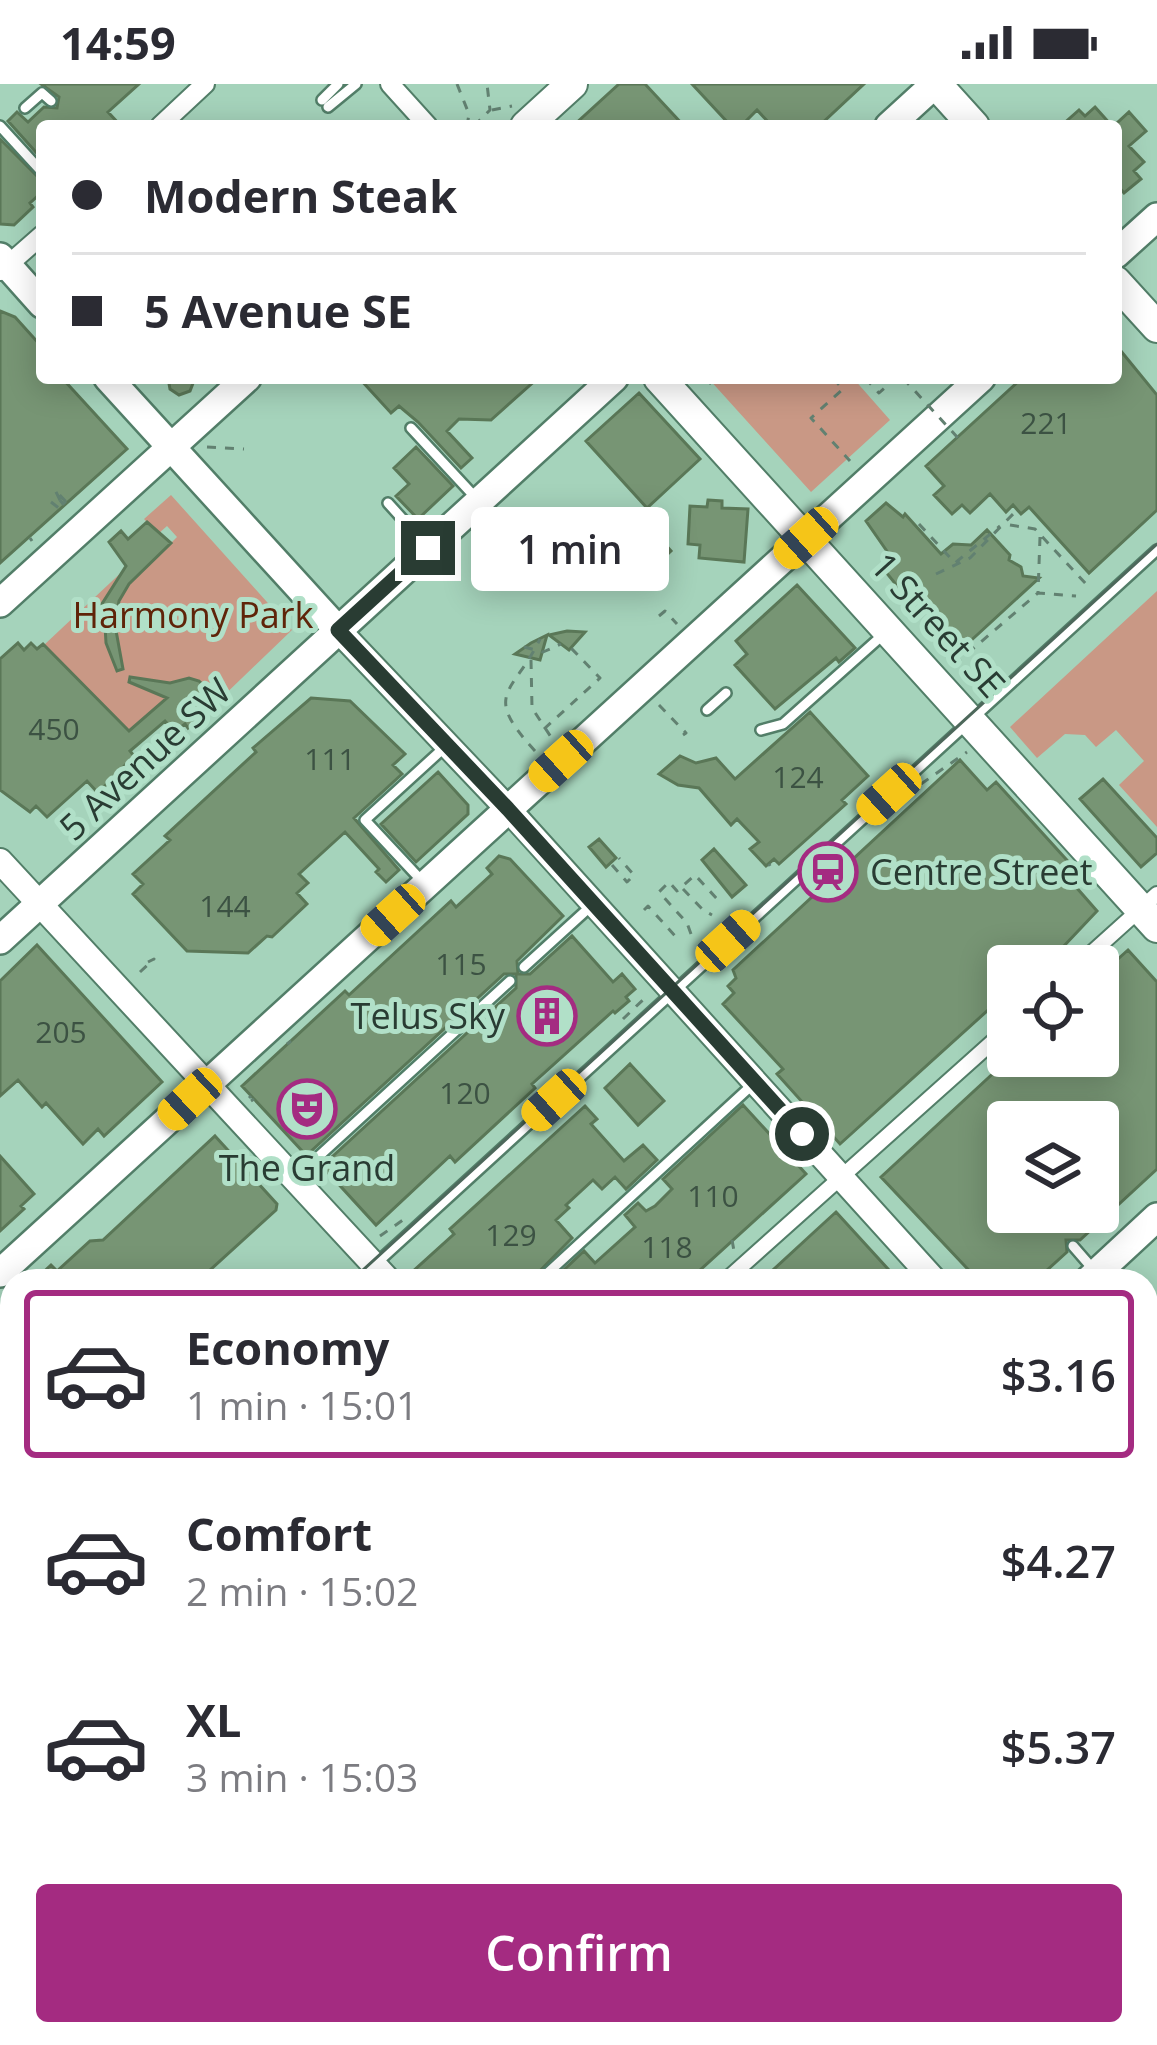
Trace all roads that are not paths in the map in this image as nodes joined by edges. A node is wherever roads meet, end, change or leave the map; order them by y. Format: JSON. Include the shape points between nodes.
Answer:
{"nodes":[{"id":1,"x":205,"y":84,"type":"edge"},
{"id":2,"x":338,"y":84,"type":"edge"},
{"id":3,"x":356,"y":84,"type":"edge"},
{"id":4,"x":390,"y":84,"type":"edge"},
{"id":5,"x":572,"y":84,"type":"edge"},
{"id":6,"x":935,"y":84,"type":"edge"},
{"id":7,"x":51,"y":101,"type":"dead end"},
{"id":8,"x":25,"y":108,"type":"dead end"},
{"id":9,"x":519,"y":116,"type":"edge"},
{"id":10,"x":166,"y":120,"type":"edge"},
{"id":11,"x":423,"y":120,"type":"edge"},
{"id":12,"x":896,"y":120,"type":"edge"},
{"id":13,"x":968,"y":120,"type":"edge"},
{"id":14,"x":0,"y":126,"type":"edge"},
{"id":15,"x":36,"y":165,"type":"edge"},
{"id":16,"x":1157,"y":217,"type":"edge"},
{"id":17,"x":36,"y":240,"type":"edge"},
{"id":18,"x":1122,"y":249,"type":"edge"},
{"id":19,"x":2,"y":265,"type":"edge"},
{"id":20,"x":1122,"y":289,"type":"edge"},
{"id":21,"x":36,"y":298,"type":"edge"},
{"id":22,"x":1157,"y":327,"type":"edge"},
{"id":23,"x":113,"y":384,"type":"edge"},
{"id":24,"x":240,"y":384,"type":"edge"},
{"id":25,"x":607,"y":384,"type":"edge"},
{"id":26,"x":665,"y":384,"type":"edge"},
{"id":27,"x":974,"y":384,"type":"edge"},
{"id":28,"x":411,"y":428,"type":"dead end"},
{"id":29,"x":170,"y":448,"type":"junction"},
{"id":30,"x":479,"y":501,"type":"junction"},
{"id":31,"x":388,"y":503,"type":"dead end"},
{"id":32,"x":806,"y":538,"type":"junction"},
{"id":33,"x":428,"y":548,"type":"junction"},
{"id":34,"x":1157,"y":550,"type":"edge"},
{"id":35,"x":0,"y":603,"type":"edge"},
{"id":36,"x":889,"y":629,"type":"junction"},
{"id":37,"x":338,"y":630,"type":"junction"},
{"id":38,"x":726,"y":693,"type":"dead end"},
{"id":39,"x":707,"y":710,"type":"dead end"},
{"id":40,"x":760,"y":730,"type":"dead end"},
{"id":41,"x":970,"y":735,"type":"junction"},
{"id":42,"x":447,"y":745,"type":"junction"},
{"id":43,"x":508,"y":809,"type":"junction"},
{"id":44,"x":0,"y":861,"type":"edge"},
{"id":45,"x":426,"y":885,"type":"junction"},
{"id":46,"x":39,"y":904,"type":"junction"},
{"id":47,"x":593,"y":904,"type":"junction"},
{"id":48,"x":1152,"y":910,"type":"edge"},
{"id":49,"x":0,"y":940,"type":"edge"},
{"id":50,"x":1105,"y":945,"type":"edge"},
{"id":51,"x":524,"y":967,"type":"dead end"},
{"id":52,"x":510,"y":981,"type":"dead end"},
{"id":53,"x":660,"y":993,"type":"junction"},
{"id":54,"x":987,"y":1047,"type":"edge"},
{"id":55,"x":755,"y":1082,"type":"junction"},
{"id":56,"x":208,"y":1083,"type":"junction"},
{"id":57,"x":295,"y":1178,"type":"junction"},
{"id":58,"x":841,"y":1178,"type":"junction"},
{"id":59,"x":1157,"y":1217,"type":"edge"},
{"id":60,"x":1073,"y":1246,"type":"dead end"},
{"id":61,"x":4,"y":1269,"type":"edge"},
{"id":62,"x":368,"y":1269,"type":"edge"},
{"id":63,"x":381,"y":1269,"type":"edge"},
{"id":64,"x":552,"y":1269,"type":"edge"},
{"id":65,"x":739,"y":1269,"type":"edge"},
{"id":66,"x":915,"y":1269,"type":"edge"},
{"id":67,"x":1087,"y":1269,"type":"edge"},
{"id":68,"x":1101,"y":1269,"type":"edge"}],
"edges":[{"from":1,"to":10,"type":"street"},
{"from":2,"to":3,"type":"lane","via":[[325,103]]},
{"from":4,"to":11,"type":"street"},
{"from":5,"to":9,"type":"main road"},
{"from":6,"to":12,"type":"main road"},
{"from":6,"to":13,"type":"main road"},
{"from":7,"to":8,"type":"lane","via":[[42,93]]},
{"from":14,"to":15,"type":"lane"},
{"from":16,"to":18,"type":"main road"},
{"from":17,"to":19,"type":"street"},
{"from":19,"to":21,"type":"main road"},
{"from":20,"to":22,"type":"main road"},
{"from":23,"to":29,"type":"main road"},
{"from":24,"to":29,"type":"main road"},
{"from":25,"to":30,"type":"main road","name":"5 Avenue SW"},
{"from":26,"to":32,"type":"main road","name":"1 Street SE"},
{"from":27,"to":32,"type":"main road"},
{"from":28,"to":30,"type":"lane"},
{"from":29,"to":35,"type":"main road"},
{"from":29,"to":37,"type":"main road"},
{"from":30,"to":33,"type":"main road","name":"5 Avenue SW"},
{"from":31,"to":33,"type":"lane"},
{"from":32,"to":36,"type":"main road","name":"1 Street SE"},
{"from":32,"to":43,"type":"main road"},
{"from":33,"to":37,"type":"main road","name":"5 Avenue SW"},
{"from":34,"to":41,"type":"lane"},
{"from":36,"to":40,"type":"lane","via":[[783,724]]},
{"from":36,"to":41,"type":"main road","name":"1 Street SE"},
{"from":37,"to":42,"type":"street"},
{"from":37,"to":46,"type":"main road","name":"5 Avenue SW"},
{"from":38,"to":39,"type":"lane"},
{"from":41,"to":48,"type":"main road","name":"1 Street SE"},
{"from":41,"to":53,"type":"lane"},
{"from":42,"to":43,"type":"street"},
{"from":42,"to":45,"type":"lane","via":[[365,820]]},
{"from":43,"to":45,"type":"main road"},
{"from":43,"to":47,"type":"street"},
{"from":44,"to":46,"type":"street"},
{"from":45,"to":56,"type":"main road"},
{"from":46,"to":49,"type":"main road","name":"5 Avenue SW"},
{"from":46,"to":56,"type":"street"},
{"from":47,"to":51,"type":"lane"},
{"from":47,"to":53,"type":"street"},
{"from":48,"to":50,"type":"street"},
{"from":52,"to":57,"type":"lane"},
{"from":53,"to":55,"type":"street"},
{"from":53,"to":63,"type":"lane"},
{"from":54,"to":58,"type":"street"},
{"from":55,"to":58,"type":"street"},
{"from":55,"to":64,"type":"lane"},
{"from":56,"to":57,"type":"street"},
{"from":56,"to":61,"type":"main road"},
{"from":57,"to":62,"type":"street"},
{"from":58,"to":65,"type":"street"},
{"from":58,"to":66,"type":"street"},
{"from":59,"to":68,"type":"main road"},
{"from":60,"to":67,"type":"lane"}]}
